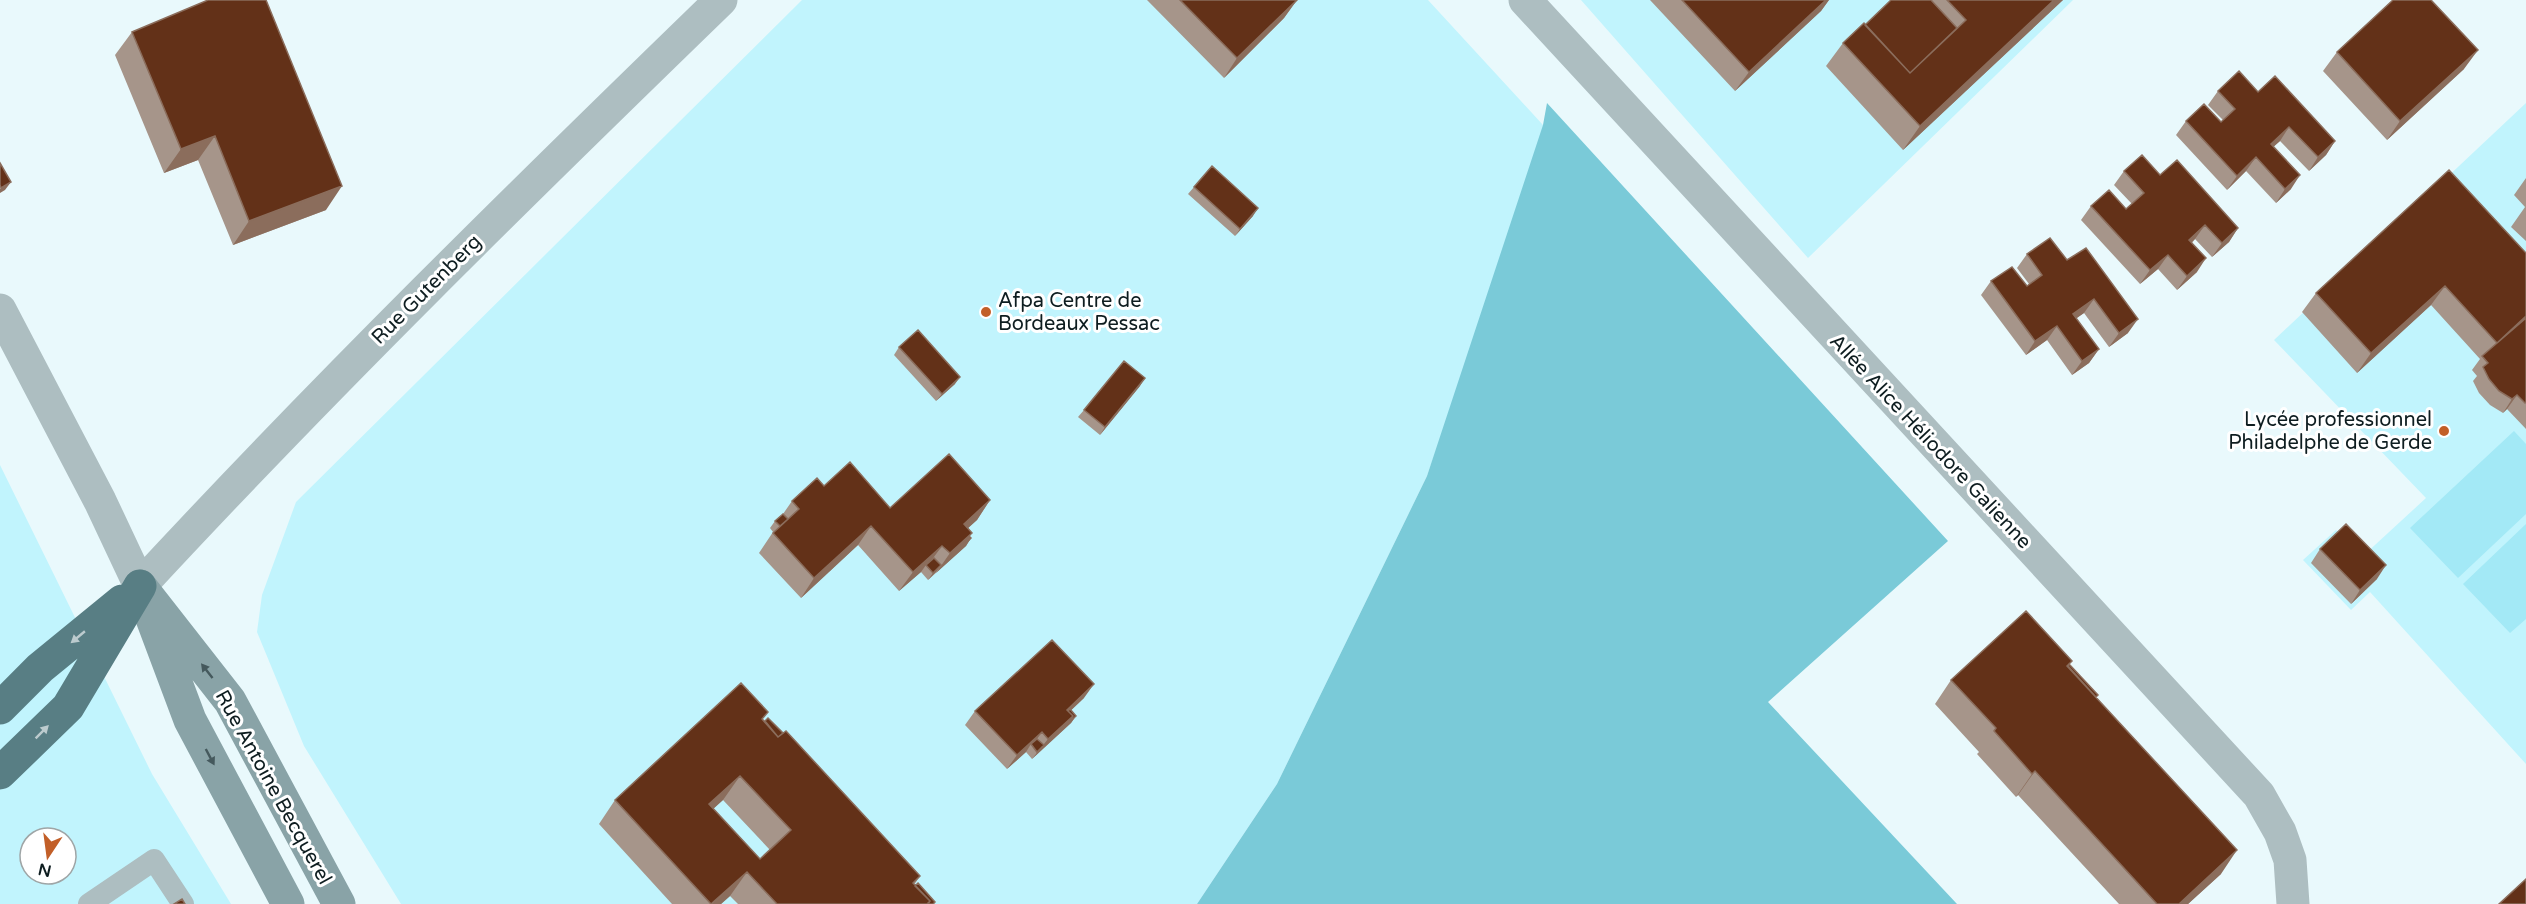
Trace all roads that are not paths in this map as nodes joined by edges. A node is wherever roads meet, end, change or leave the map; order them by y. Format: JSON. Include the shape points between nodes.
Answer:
{"nodes":[{"id":1,"x":721,"y":0,"type":"edge"},
{"id":2,"x":1525,"y":0,"type":"edge"},
{"id":3,"x":0,"y":310,"type":"edge"},
{"id":4,"x":140,"y":586,"type":"junction"},
{"id":5,"x":0,"y":708,"type":"edge"},
{"id":6,"x":0,"y":774,"type":"edge"},
{"id":7,"x":89,"y":904,"type":"edge"},
{"id":8,"x":183,"y":904,"type":"edge"},
{"id":9,"x":288,"y":904,"type":"edge"},
{"id":10,"x":339,"y":904,"type":"edge"},
{"id":11,"x":2293,"y":904,"type":"edge"}],
"edges":[{"from":1,"to":4,"type":"street","name":"Rue Gutenberg","via":[[450,263]]},
{"from":2,"to":11,"type":"street","name":"Allée Alice Héliodore Galienne","via":[[2259,795],[2280,832],[2290,860]]},
{"from":3,"to":4,"type":"street","name":"Rue Antoine Becquerel"},
{"from":4,"to":5,"type":"highway","one_way":true,"via":[[40,668]]},
{"from":6,"to":4,"type":"highway","one_way":true,"via":[[68,707]]},
{"from":4,"to":9,"type":"main road","name":"Rue Antoine Becquerel","one_way":true,"via":[[190,720]]},
{"from":10,"to":4,"type":"main road","name":"Rue Antoine Becquerel","one_way":true,"via":[[230,701]]},
{"from":7,"to":8,"type":"lane","via":[[154,860]]}]}
